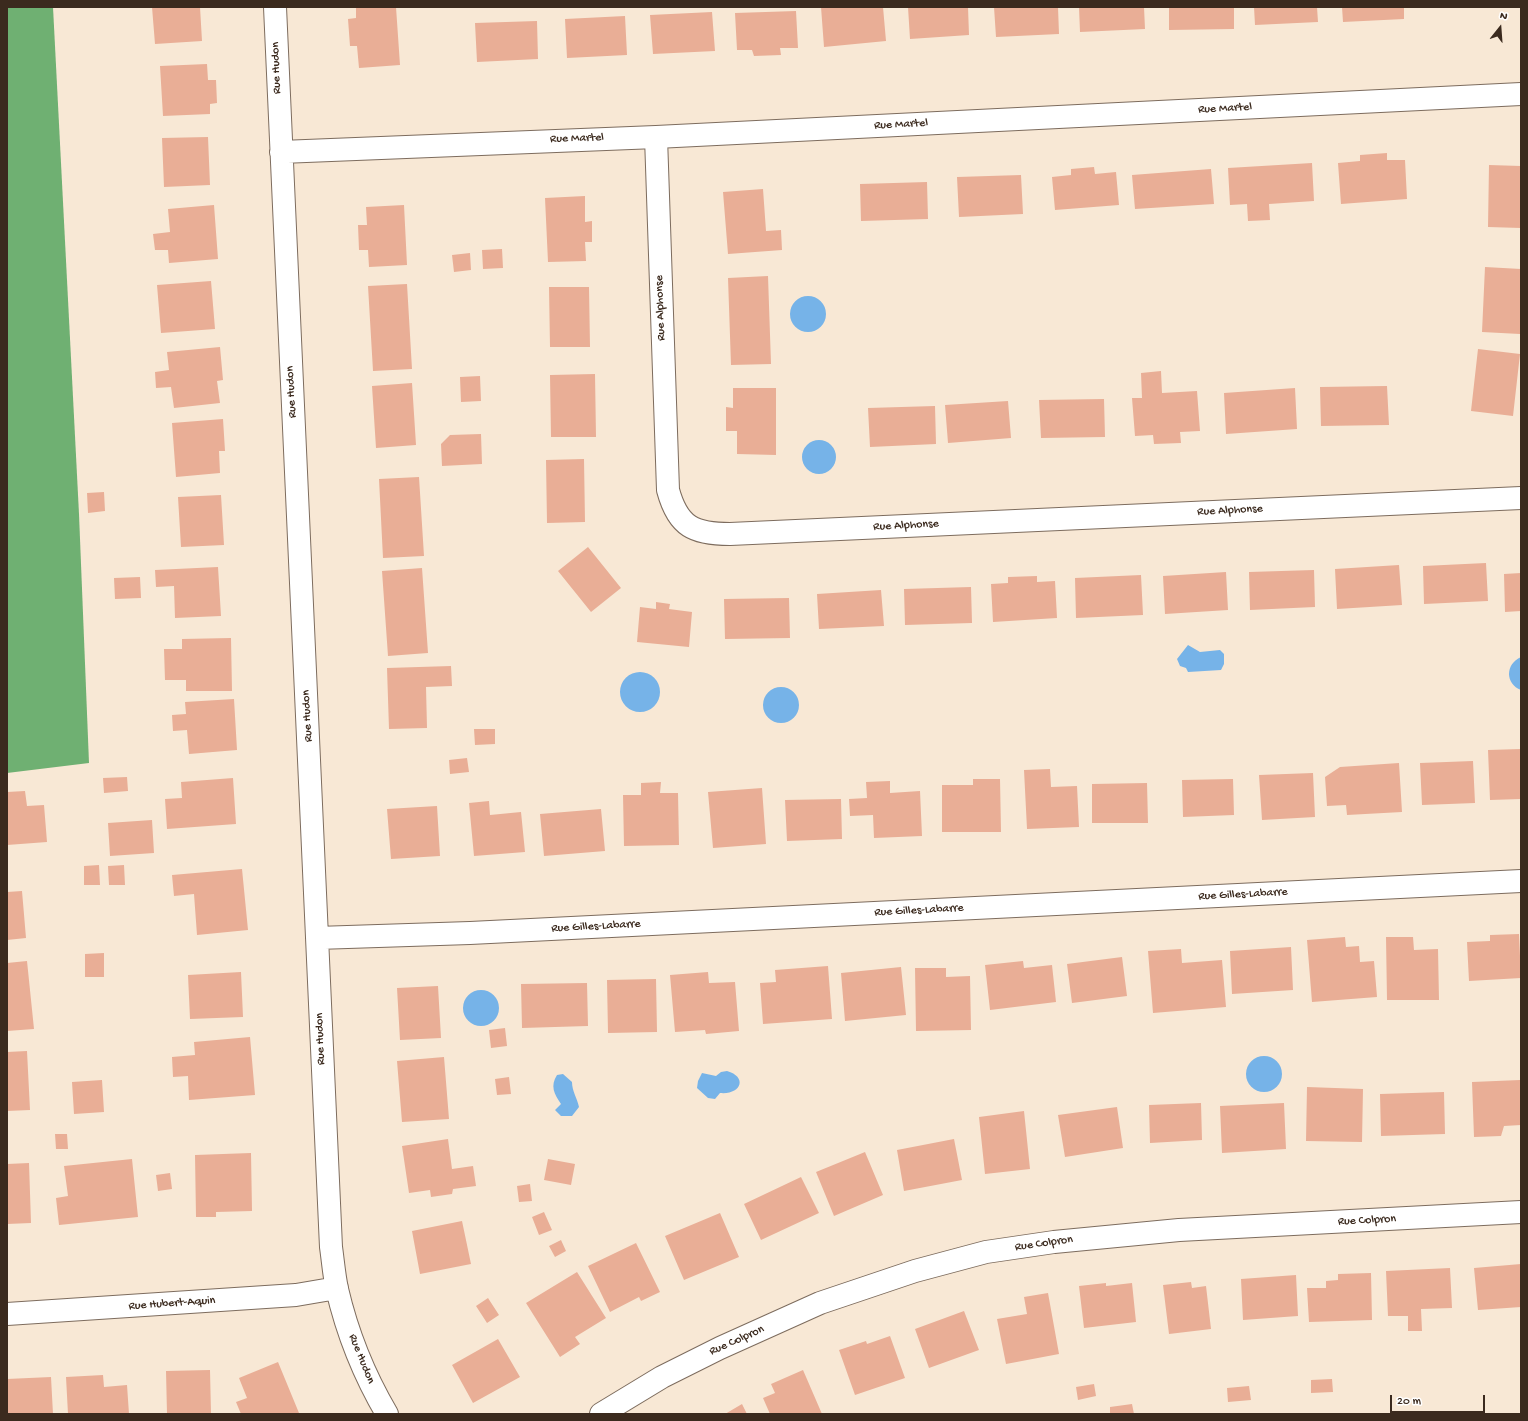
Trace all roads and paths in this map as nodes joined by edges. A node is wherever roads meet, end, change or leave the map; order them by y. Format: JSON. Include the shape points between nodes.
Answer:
{"nodes":[{"id":1,"x":275,"y":7,"type":"edge"},
{"id":2,"x":1521,"y":94,"type":"edge"},
{"id":3,"x":656,"y":137,"type":"junction"},
{"id":4,"x":281,"y":152,"type":"junction"},
{"id":5,"x":1521,"y":498,"type":"edge"},
{"id":6,"x":1521,"y":882,"type":"edge"},
{"id":7,"x":317,"y":938,"type":"junction"},
{"id":8,"x":1521,"y":1212,"type":"edge"},
{"id":9,"x":337,"y":1288,"type":"junction"},
{"id":10,"x":7,"y":1314,"type":"edge"},
{"id":11,"x":387,"y":1414,"type":"edge"},
{"id":12,"x":601,"y":1414,"type":"edge"}],
"edges":[{"from":1,"to":4,"type":"street","name":"Rue Hudon"},
{"from":2,"to":3,"type":"street","name":"Rue Martel"},
{"from":3,"to":4,"type":"street","name":"Rue Martel"},
{"from":3,"to":5,"type":"street","name":"Rue Alphonse","via":[[668,490],[677,514],[695,530],[709,534],[730,534]]},
{"from":4,"to":7,"type":"street","name":"Rue Hudon"},
{"from":6,"to":7,"type":"street","name":"Rue Gilles-Labarre"},
{"from":7,"to":9,"type":"street","name":"Rue Hudon","via":[[331,1247]]},
{"from":8,"to":12,"type":"street","name":"Rue Colpron","via":[[1179,1230],[1054,1242],[986,1252],[915,1271],[820,1303],[662,1377]]},
{"from":9,"to":10,"type":"street","name":"Rue Hubert-Aquin","via":[[296,1295]]},
{"from":9,"to":11,"type":"street","name":"Rue Hudon","via":[[358,1354]]}]}
